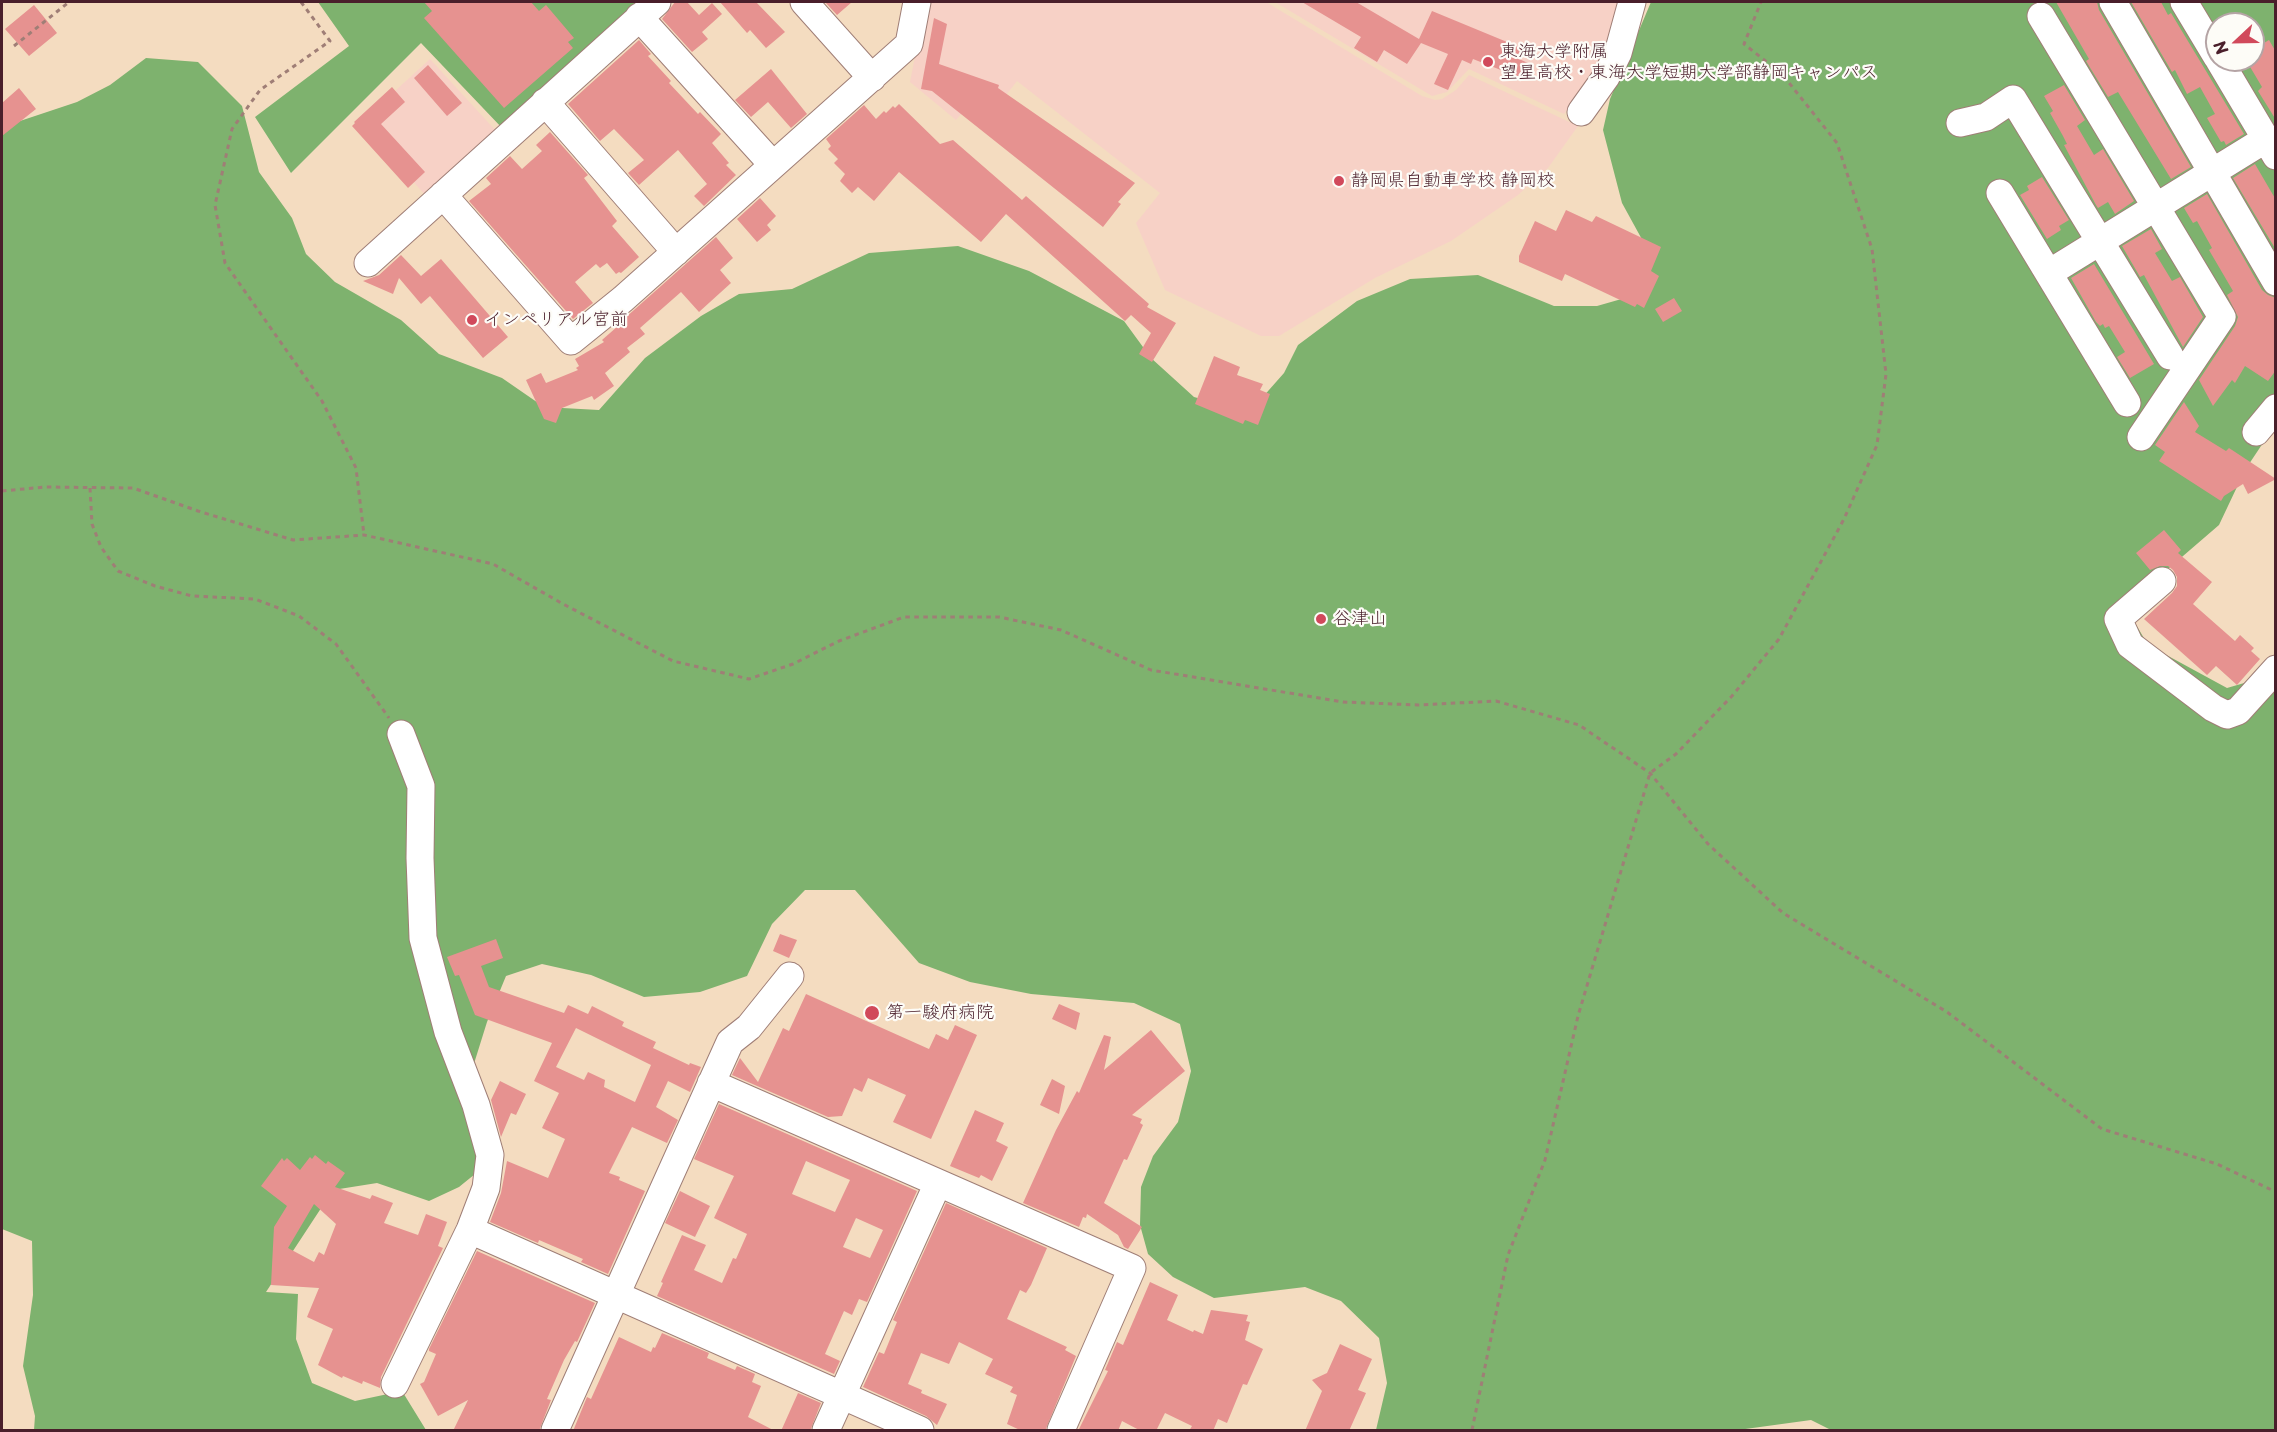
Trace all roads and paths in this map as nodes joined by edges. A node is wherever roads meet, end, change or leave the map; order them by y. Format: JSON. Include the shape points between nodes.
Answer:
{"nodes":[{"id":1,"x":69,"y":2,"type":"edge"},
{"id":2,"x":302,"y":2,"type":"edge"},
{"id":3,"x":804,"y":2,"type":"edge"},
{"id":4,"x":917,"y":2,"type":"edge"},
{"id":5,"x":1632,"y":2,"type":"edge"},
{"id":6,"x":1761,"y":2,"type":"edge"},
{"id":7,"x":2113,"y":2,"type":"edge"},
{"id":8,"x":2184,"y":2,"type":"edge"},
{"id":9,"x":648,"y":9,"type":"edge"},
{"id":10,"x":2042,"y":16,"type":"dead end"},
{"id":11,"x":2205,"y":37,"type":"edge"},
{"id":12,"x":14,"y":46,"type":"dead end"},
{"id":13,"x":2226,"y":72,"type":"edge"},
{"id":14,"x":872,"y":78,"type":"junction"},
{"id":15,"x":545,"y":102,"type":"junction"},
{"id":16,"x":1581,"y":112,"type":"dead end"},
{"id":17,"x":1960,"y":123,"type":"dead end"},
{"id":18,"x":2271,"y":147,"type":"edge"},
{"id":19,"x":773,"y":165,"type":"junction"},
{"id":20,"x":2212,"y":172,"type":"junction"},
{"id":21,"x":2000,"y":194,"type":"dead end"},
{"id":22,"x":443,"y":195,"type":"junction"},
{"id":23,"x":2156,"y":207,"type":"junction"},
{"id":24,"x":2101,"y":242,"type":"junction"},
{"id":25,"x":676,"y":252,"type":"junction"},
{"id":26,"x":368,"y":263,"type":"dead end"},
{"id":27,"x":2049,"y":273,"type":"junction"},
{"id":28,"x":2276,"y":282,"type":"edge"},
{"id":29,"x":2170,"y":356,"type":"dead end"},
{"id":30,"x":2127,"y":403,"type":"dead end"},
{"id":31,"x":2276,"y":408,"type":"edge"},
{"id":32,"x":2256,"y":432,"type":"dead end"},
{"id":33,"x":2141,"y":437,"type":"dead end"},
{"id":34,"x":90,"y":488,"type":"junction"},
{"id":35,"x":2,"y":491,"type":"edge"},
{"id":36,"x":364,"y":535,"type":"junction"},
{"id":37,"x":2162,"y":581,"type":"dead end"},
{"id":38,"x":2276,"y":669,"type":"edge"},
{"id":39,"x":401,"y":734,"type":"joint"},
{"id":40,"x":1650,"y":773,"type":"junction"},
{"id":41,"x":790,"y":976,"type":"dead end"},
{"id":42,"x":711,"y":1083,"type":"junction"},
{"id":43,"x":938,"y":1183,"type":"junction"},
{"id":44,"x":2276,"y":1192,"type":"edge"},
{"id":45,"x":470,"y":1230,"type":"junction"},
{"id":46,"x":616,"y":1296,"type":"junction"},
{"id":47,"x":395,"y":1384,"type":"dead end"},
{"id":48,"x":842,"y":1396,"type":"junction"},
{"id":49,"x":555,"y":1431,"type":"edge"},
{"id":50,"x":826,"y":1431,"type":"edge"},
{"id":51,"x":920,"y":1431,"type":"edge"},
{"id":52,"x":1061,"y":1431,"type":"edge"},
{"id":53,"x":1472,"y":1431,"type":"edge"}],
"edges":[{"from":1,"to":12,"type":"path"},
{"from":2,"to":36,"type":"path","via":[[330,41],[260,90],[232,129],[215,205],[225,263],[322,400],[356,468]]},
{"from":3,"to":14,"type":"street"},
{"from":4,"to":14,"type":"street","via":[[909,44]]},
{"from":5,"to":16,"type":"street","via":[[1618,53]]},
{"from":6,"to":40,"type":"path","via":[[1744,44],[1782,74],[1837,143],[1872,249],[1887,374],[1877,445],[1844,519],[1779,639],[1732,696],[1676,754]]},
{"from":7,"to":20,"type":"street"},
{"from":8,"to":11,"type":"street"},
{"from":9,"to":15,"type":"street"},
{"from":9,"to":19,"type":"street"},
{"from":10,"to":23,"type":"street"},
{"from":13,"to":18,"type":"street"},
{"from":14,"to":19,"type":"street"},
{"from":15,"to":22,"type":"street"},
{"from":15,"to":25,"type":"street"},
{"from":17,"to":24,"type":"street","via":[[1986,117],[2013,99]]},
{"from":18,"to":20,"type":"street"},
{"from":19,"to":25,"type":"street"},
{"from":20,"to":23,"type":"street"},
{"from":20,"to":28,"type":"street"},
{"from":21,"to":27,"type":"street"},
{"from":22,"to":25,"type":"street","via":[[571,341]]},
{"from":22,"to":26,"type":"street"},
{"from":23,"to":24,"type":"street"},
{"from":23,"to":33,"type":"street","via":[[2222,317]]},
{"from":24,"to":27,"type":"street"},
{"from":24,"to":29,"type":"street"},
{"from":27,"to":30,"type":"street"},
{"from":31,"to":32,"type":"street"},
{"from":34,"to":35,"type":"path"},
{"from":34,"to":36,"type":"path","via":[[133,488],[293,540]]},
{"from":34,"to":39,"type":"path","via":[[92,524],[101,547],[118,571],[192,596],[255,599],[299,616],[336,644]]},
{"from":36,"to":40,"type":"path","via":[[493,564],[673,661],[749,679],[904,617],[999,617],[1061,630],[1151,669],[1209,680],[1343,702],[1418,705],[1496,701],[1579,725]]},
{"from":37,"to":38,"type":"street","via":[[2118,619],[2130,645],[2212,708],[2227,715],[2238,711]]},
{"from":39,"to":45,"type":"street","via":[[421,786],[423,938],[448,1032],[476,1105],[489,1155],[486,1188]]},
{"from":40,"to":44,"type":"path","via":[[1708,844],[1783,914],[1947,1012],[2103,1129],[2217,1164]]},
{"from":40,"to":53,"type":"path","via":[[1578,1016],[1545,1160],[1508,1255]]},
{"from":41,"to":42,"type":"street","via":[[749,1027],[730,1042]]},
{"from":42,"to":43,"type":"street"},
{"from":42,"to":46,"type":"street"},
{"from":43,"to":48,"type":"street"},
{"from":43,"to":52,"type":"street","via":[[1132,1269]]},
{"from":45,"to":46,"type":"street"},
{"from":45,"to":47,"type":"street"},
{"from":46,"to":48,"type":"street"},
{"from":46,"to":49,"type":"street"},
{"from":48,"to":50,"type":"street"},
{"from":48,"to":51,"type":"street"}]}
